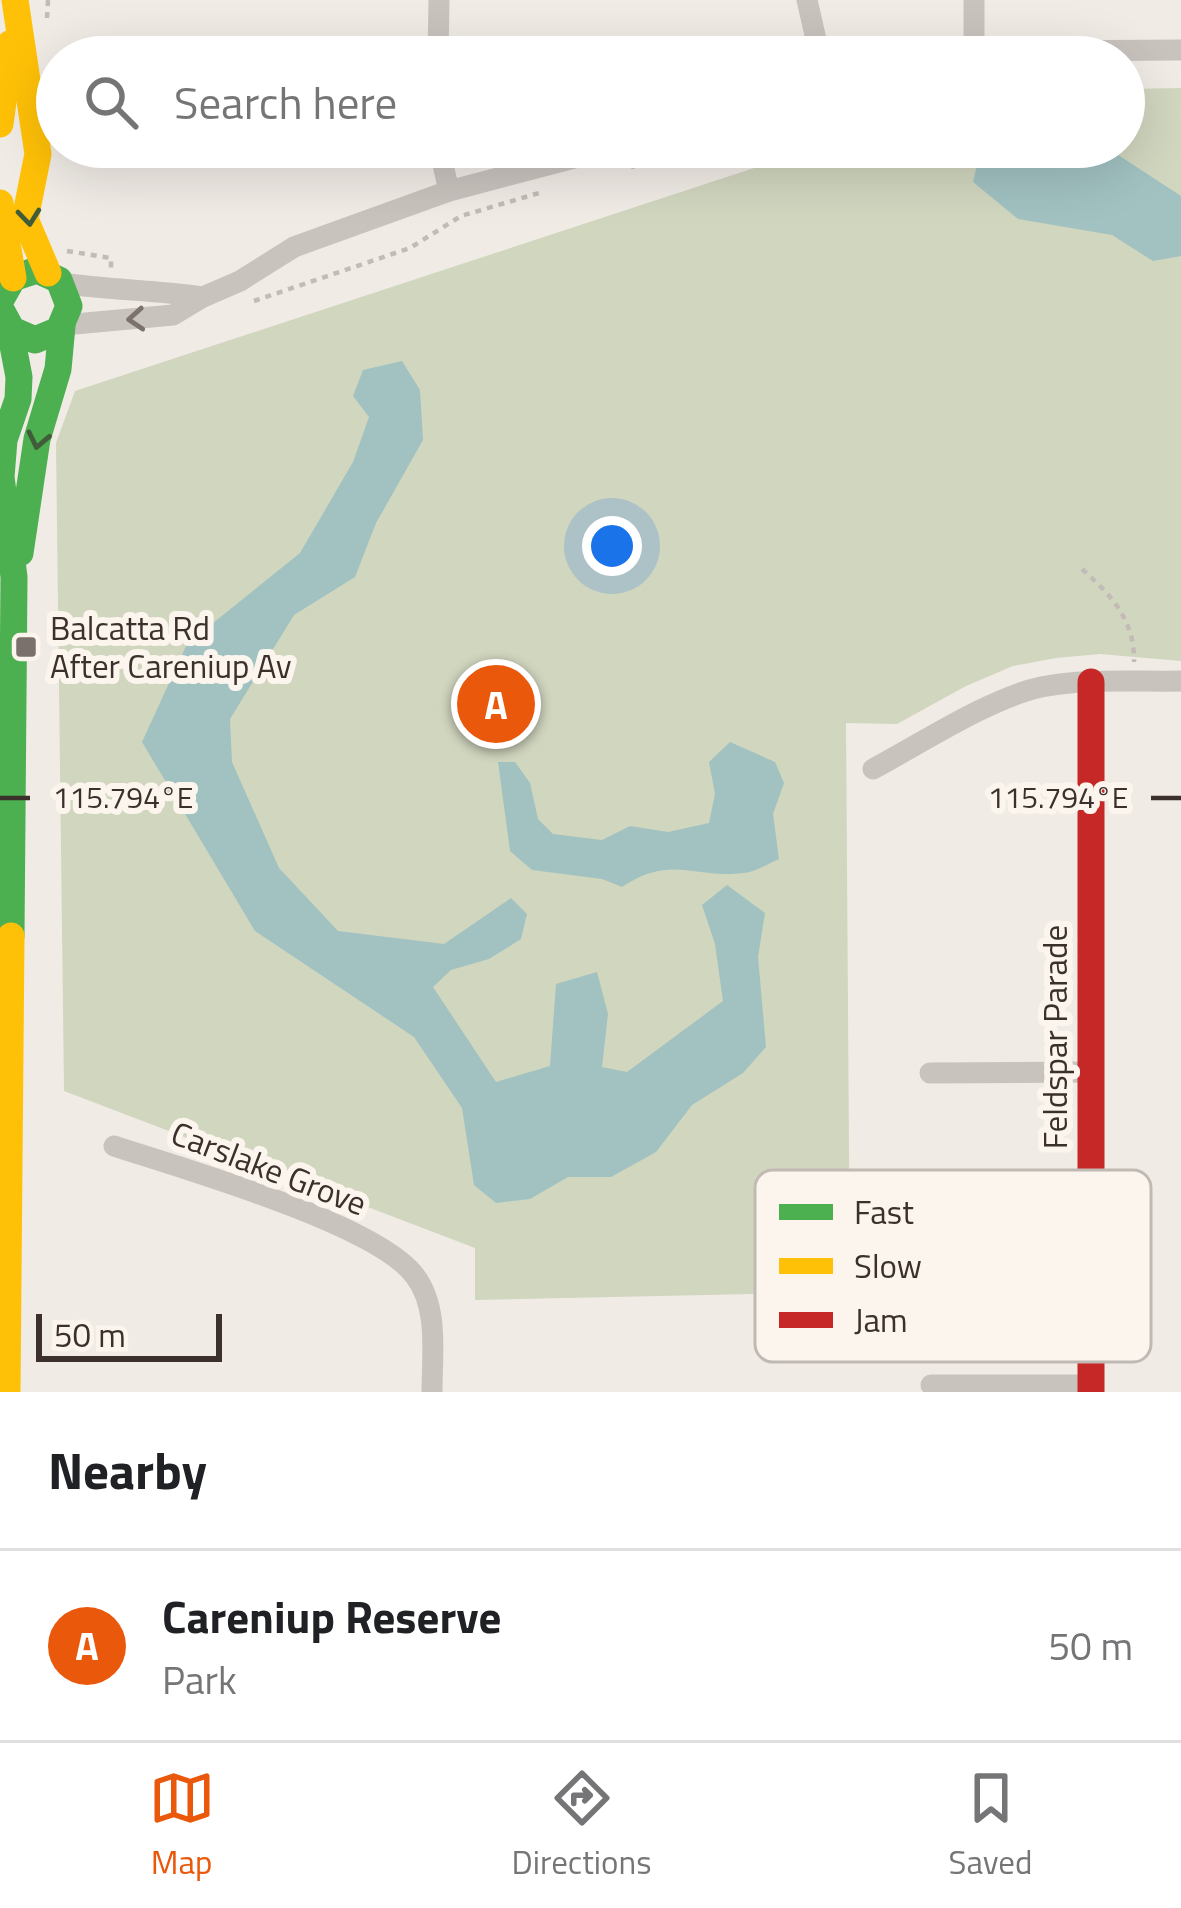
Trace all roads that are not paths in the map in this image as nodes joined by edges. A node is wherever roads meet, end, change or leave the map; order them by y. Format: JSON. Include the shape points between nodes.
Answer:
{"nodes":[{"id":1,"x":440,"y":0,"type":"edge"},
{"id":2,"x":806,"y":0,"type":"edge"},
{"id":3,"x":974,"y":0,"type":"edge"},
{"id":4,"x":15,"y":10,"type":"edge"},
{"id":5,"x":439,"y":36,"type":"edge"},
{"id":6,"x":815,"y":36,"type":"edge"},
{"id":7,"x":975,"y":36,"type":"edge"},
{"id":8,"x":1145,"y":50,"type":"edge"},
{"id":9,"x":1181,"y":50,"type":"edge"},
{"id":10,"x":0,"y":124,"type":"edge"},
{"id":11,"x":36,"y":141,"type":"edge"},
{"id":12,"x":36,"y":164,"type":"edge"},
{"id":13,"x":444,"y":168,"type":"edge"},
{"id":14,"x":536,"y":168,"type":"edge"},
{"id":15,"x":449,"y":191,"type":"junction"},
{"id":16,"x":0,"y":203,"type":"edge"},
{"id":17,"x":55,"y":278,"type":"junction"},
{"id":18,"x":203,"y":297,"type":"junction"},
{"id":19,"x":5,"y":303,"type":"edge"},
{"id":20,"x":63,"y":326,"type":"junction"},
{"id":21,"x":14,"y":577,"type":"junction"},
{"id":22,"x":1181,"y":681,"type":"edge"},
{"id":23,"x":1091,"y":682,"type":"junction"},
{"id":24,"x":873,"y":769,"type":"dead end"},
{"id":25,"x":1091,"y":1072,"type":"junction"},
{"id":26,"x":930,"y":1073,"type":"dead end"},
{"id":27,"x":114,"y":1146,"type":"dead end"},
{"id":28,"x":1091,"y":1170,"type":"edge"},
{"id":29,"x":3,"y":1356,"type":"edge"},
{"id":30,"x":931,"y":1384,"type":"dead end"},
{"id":31,"x":1091,"y":1389,"type":"edge"},
{"id":32,"x":7,"y":1392,"type":"edge"},
{"id":33,"x":432,"y":1392,"type":"edge"}],
"edges":[{"from":1,"to":5,"type":"street"},
{"from":2,"to":6,"type":"street"},
{"from":3,"to":7,"type":"street"},
{"from":4,"to":10,"type":"street"},
{"from":4,"to":11,"type":"street","one_way":true},
{"from":8,"to":9,"type":"street"},
{"from":12,"to":17,"type":"street","one_way":true,"via":[[25,219]]},
{"from":13,"to":15,"type":"street"},
{"from":14,"to":15,"type":"street"},
{"from":15,"to":18,"type":"street","via":[[295,247]]},
{"from":16,"to":19,"type":"street"},
{"from":17,"to":18,"type":"street"},
{"from":17,"to":19,"type":"street","via":[[30,271]]},
{"from":17,"to":20,"type":"street","via":[[69,306]]},
{"from":18,"to":20,"type":"street","one_way":true,"via":[[173,315]]},
{"from":19,"to":20,"type":"street","via":[[26,339]]},
{"from":19,"to":21,"type":"street","via":[[19,377],[1,477]]},
{"from":20,"to":21,"type":"street","one_way":true},
{"from":21,"to":29,"type":"street"},
{"from":22,"to":23,"type":"street"},
{"from":23,"to":24,"type":"street","via":[[1038,688]]},
{"from":23,"to":25,"type":"street","name":"Feldspar Parade"},
{"from":25,"to":26,"type":"street"},
{"from":25,"to":28,"type":"street","name":"Feldspar Parade"},
{"from":27,"to":33,"type":"street","name":"Carslake Grove","via":[[380,1245],[416,1276],[432,1318]]},
{"from":29,"to":32,"type":"street"},
{"from":30,"to":31,"type":"street"}]}
